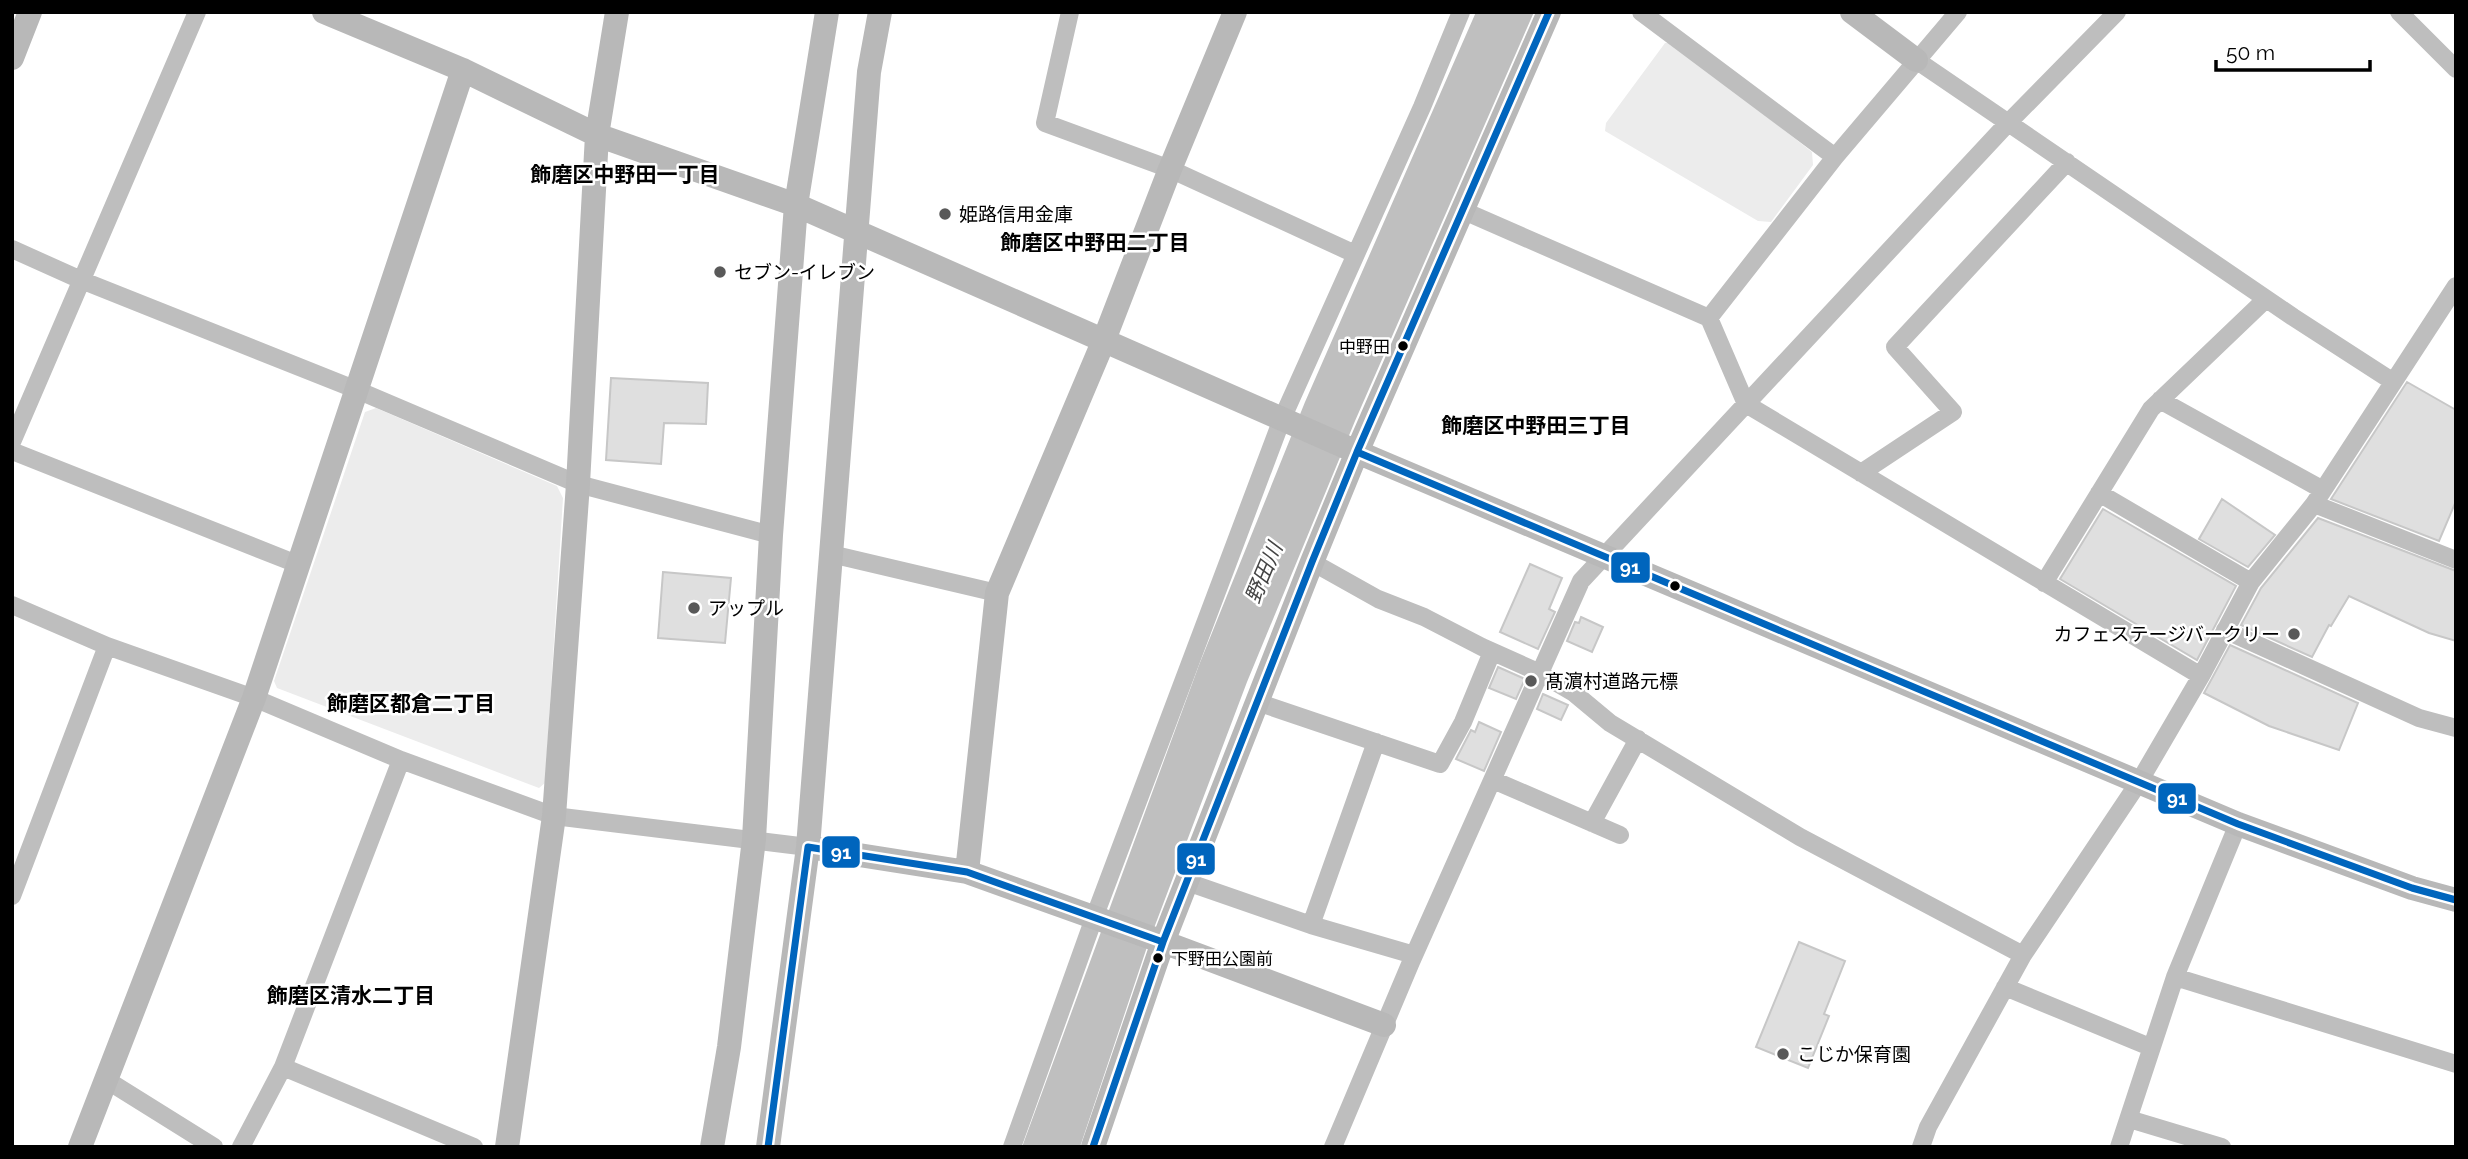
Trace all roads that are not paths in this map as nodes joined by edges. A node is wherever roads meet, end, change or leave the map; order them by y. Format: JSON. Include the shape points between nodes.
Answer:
{"nodes":[{"id":1,"x":30,"y":12,"type":"edge"},
{"id":2,"x":197,"y":12,"type":"edge"},
{"id":3,"x":324,"y":12,"type":"edge"},
{"id":4,"x":617,"y":12,"type":"edge"},
{"id":5,"x":827,"y":12,"type":"edge"},
{"id":6,"x":880,"y":12,"type":"edge"},
{"id":7,"x":1070,"y":12,"type":"edge"},
{"id":8,"x":1235,"y":12,"type":"edge"},
{"id":9,"x":1461,"y":12,"type":"edge"},
{"id":10,"x":1549,"y":12,"type":"edge"},
{"id":11,"x":1642,"y":12,"type":"edge"},
{"id":12,"x":1852,"y":12,"type":"edge"},
{"id":13,"x":1958,"y":12,"type":"edge"},
{"id":14,"x":2117,"y":12,"type":"edge"},
{"id":15,"x":2399,"y":12,"type":"edge"},
{"id":16,"x":12,"y":58,"type":"edge"},
{"id":17,"x":1916,"y":60,"type":"junction"},
{"id":18,"x":2456,"y":69,"type":"edge"},
{"id":19,"x":463,"y":70,"type":"junction"},
{"id":20,"x":2008,"y":123,"type":"junction"},
{"id":21,"x":597,"y":135,"type":"junction"},
{"id":22,"x":1835,"y":157,"type":"junction"},
{"id":23,"x":2067,"y":162,"type":"junction"},
{"id":24,"x":1170,"y":169,"type":"junction"},
{"id":25,"x":796,"y":205,"type":"junction"},
{"id":26,"x":1464,"y":211,"type":"junction"},
{"id":27,"x":855,"y":231,"type":"junction"},
{"id":28,"x":12,"y":250,"type":"edge"},
{"id":29,"x":1354,"y":254,"type":"junction"},
{"id":30,"x":81,"y":280,"type":"junction"},
{"id":31,"x":2456,"y":286,"type":"edge"},
{"id":32,"x":2266,"y":299,"type":"junction"},
{"id":33,"x":1709,"y":318,"type":"junction"},
{"id":34,"x":1104,"y":340,"type":"junction"},
{"id":35,"x":2392,"y":381,"type":"junction"},
{"id":36,"x":357,"y":390,"type":"junction"},
{"id":37,"x":2160,"y":400,"type":"junction"},
{"id":38,"x":1746,"y":404,"type":"junction"},
{"id":39,"x":1282,"y":419,"type":"junction"},
{"id":40,"x":12,"y":442,"type":"edge"},
{"id":41,"x":12,"y":451,"type":"edge"},
{"id":42,"x":1357,"y":452,"type":"junction"},
{"id":43,"x":1861,"y":473,"type":"junction"},
{"id":44,"x":578,"y":484,"type":"junction"},
{"id":45,"x":2099,"y":493,"type":"junction"},
{"id":46,"x":2318,"y":497,"type":"junction"},
{"id":47,"x":771,"y":535,"type":"junction"},
{"id":48,"x":831,"y":554,"type":"junction"},
{"id":49,"x":1605,"y":556,"type":"junction"},
{"id":50,"x":2456,"y":561,"type":"edge"},
{"id":51,"x":1312,"y":562,"type":"junction"},
{"id":52,"x":297,"y":564,"type":"junction"},
{"id":53,"x":2251,"y":582,"type":"junction"},
{"id":54,"x":2044,"y":583,"type":"junction"},
{"id":55,"x":997,"y":593,"type":"junction"},
{"id":56,"x":12,"y":605,"type":"edge"},
{"id":57,"x":2225,"y":629,"type":"junction"},
{"id":58,"x":107,"y":646,"type":"junction"},
{"id":59,"x":1492,"y":652,"type":"junction"},
{"id":60,"x":1540,"y":673,"type":"junction"},
{"id":61,"x":2201,"y":676,"type":"junction"},
{"id":62,"x":254,"y":698,"type":"junction"},
{"id":63,"x":1257,"y":702,"type":"junction"},
{"id":64,"x":2456,"y":728,"type":"edge"},
{"id":65,"x":1638,"y":739,"type":"junction"},
{"id":66,"x":1376,"y":743,"type":"junction"},
{"id":67,"x":401,"y":760,"type":"junction"},
{"id":68,"x":1493,"y":780,"type":"junction"},
{"id":69,"x":2139,"y":782,"type":"junction"},
{"id":70,"x":554,"y":816,"type":"junction"},
{"id":71,"x":1592,"y":823,"type":"junction"},
{"id":72,"x":2238,"y":824,"type":"junction"},
{"id":73,"x":1620,"y":835,"type":"dead end"},
{"id":74,"x":754,"y":839,"type":"junction"},
{"id":75,"x":808,"y":847,"type":"junction"},
{"id":76,"x":967,"y":872,"type":"junction"},
{"id":77,"x":1187,"y":882,"type":"junction"},
{"id":78,"x":12,"y":896,"type":"edge"},
{"id":79,"x":2456,"y":900,"type":"edge"},
{"id":80,"x":1094,"y":918,"type":"junction"},
{"id":81,"x":1311,"y":925,"type":"junction"},
{"id":82,"x":1164,"y":942,"type":"junction"},
{"id":83,"x":1414,"y":955,"type":"junction"},
{"id":84,"x":2023,"y":955,"type":"junction"},
{"id":85,"x":2175,"y":977,"type":"junction"},
{"id":86,"x":2005,"y":987,"type":"junction"},
{"id":87,"x":1384,"y":1026,"type":"junction"},
{"id":88,"x":2150,"y":1047,"type":"junction"},
{"id":89,"x":2456,"y":1064,"type":"edge"},
{"id":90,"x":283,"y":1067,"type":"junction"},
{"id":91,"x":105,"y":1079,"type":"junction"},
{"id":92,"x":2129,"y":1119,"type":"junction"},
{"id":93,"x":80,"y":1147,"type":"edge"},
{"id":94,"x":214,"y":1147,"type":"edge"},
{"id":95,"x":241,"y":1147,"type":"edge"},
{"id":96,"x":474,"y":1147,"type":"edge"},
{"id":97,"x":507,"y":1147,"type":"edge"},
{"id":98,"x":712,"y":1147,"type":"edge"},
{"id":99,"x":768,"y":1147,"type":"edge"},
{"id":100,"x":1012,"y":1147,"type":"edge"},
{"id":101,"x":1093,"y":1147,"type":"edge"},
{"id":102,"x":1333,"y":1147,"type":"edge"},
{"id":103,"x":1921,"y":1147,"type":"edge"},
{"id":104,"x":2119,"y":1147,"type":"edge"},
{"id":105,"x":2221,"y":1147,"type":"edge"}],
"edges":[{"from":1,"to":16,"type":"street"},
{"from":2,"to":30,"type":"street"},
{"from":3,"to":19,"type":"street"},
{"from":4,"to":21,"type":"street"},
{"from":5,"to":25,"type":"street"},
{"from":6,"to":27,"type":"street","via":[[869,72]]},
{"from":7,"to":24,"type":"street","via":[[1045,123]]},
{"from":8,"to":24,"type":"street"},
{"from":9,"to":29,"type":"street"},
{"from":10,"to":26,"type":"street"},
{"from":11,"to":22,"type":"street"},
{"from":12,"to":17,"type":"street"},
{"from":13,"to":17,"type":"street"},
{"from":14,"to":20,"type":"street"},
{"from":15,"to":18,"type":"street"},
{"from":17,"to":20,"type":"street"},
{"from":17,"to":22,"type":"street"},
{"from":19,"to":21,"type":"street"},
{"from":19,"to":36,"type":"street"},
{"from":20,"to":23,"type":"street"},
{"from":20,"to":38,"type":"street"},
{"from":21,"to":25,"type":"street"},
{"from":21,"to":44,"type":"street"},
{"from":22,"to":33,"type":"street"},
{"from":23,"to":32,"type":"street"},
{"from":23,"to":43,"type":"street","via":[[1895,347],[1952,412]]},
{"from":24,"to":29,"type":"street"},
{"from":24,"to":34,"type":"street"},
{"from":25,"to":27,"type":"street"},
{"from":25,"to":47,"type":"street"},
{"from":26,"to":33,"type":"street"},
{"from":26,"to":42,"type":"street"},
{"from":27,"to":34,"type":"street"},
{"from":27,"to":48,"type":"street"},
{"from":28,"to":30,"type":"street"},
{"from":29,"to":39,"type":"street"},
{"from":30,"to":36,"type":"street"},
{"from":30,"to":40,"type":"street"},
{"from":31,"to":35,"type":"street"},
{"from":32,"to":35,"type":"street"},
{"from":32,"to":37,"type":"street"},
{"from":33,"to":38,"type":"street"},
{"from":34,"to":39,"type":"street"},
{"from":34,"to":55,"type":"street"},
{"from":35,"to":46,"type":"street"},
{"from":36,"to":44,"type":"street"},
{"from":36,"to":52,"type":"street"},
{"from":37,"to":45,"type":"street"},
{"from":37,"to":46,"type":"street"},
{"from":38,"to":43,"type":"street"},
{"from":38,"to":49,"type":"street"},
{"from":39,"to":42,"type":"street"},
{"from":39,"to":80,"type":"street"},
{"from":41,"to":52,"type":"street"},
{"from":42,"to":49,"type":"street"},
{"from":42,"to":51,"type":"street"},
{"from":43,"to":54,"type":"street"},
{"from":44,"to":47,"type":"street"},
{"from":44,"to":70,"type":"street"},
{"from":45,"to":53,"type":"street"},
{"from":45,"to":54,"type":"street"},
{"from":46,"to":50,"type":"street"},
{"from":46,"to":53,"type":"street"},
{"from":47,"to":74,"type":"street"},
{"from":48,"to":55,"type":"street"},
{"from":48,"to":75,"type":"street"},
{"from":49,"to":60,"type":"street","via":[[1581,580]]},
{"from":49,"to":69,"type":"street"},
{"from":51,"to":59,"type":"street","via":[[1378,599]]},
{"from":51,"to":63,"type":"street"},
{"from":52,"to":62,"type":"street"},
{"from":53,"to":57,"type":"street"},
{"from":54,"to":61,"type":"street"},
{"from":55,"to":76,"type":"street"},
{"from":56,"to":58,"type":"street"},
{"from":57,"to":61,"type":"street"},
{"from":57,"to":64,"type":"street","via":[[2418,718]]},
{"from":58,"to":62,"type":"street"},
{"from":58,"to":78,"type":"street"},
{"from":59,"to":60,"type":"street"},
{"from":59,"to":66,"type":"street","via":[[1440,764]]},
{"from":60,"to":65,"type":"street"},
{"from":60,"to":68,"type":"street"},
{"from":61,"to":69,"type":"street"},
{"from":62,"to":67,"type":"street"},
{"from":62,"to":91,"type":"street"},
{"from":63,"to":66,"type":"street"},
{"from":63,"to":77,"type":"street"},
{"from":65,"to":71,"type":"street"},
{"from":65,"to":84,"type":"street","via":[[1800,837]]},
{"from":66,"to":81,"type":"street"},
{"from":67,"to":70,"type":"street"},
{"from":67,"to":90,"type":"street"},
{"from":68,"to":71,"type":"street"},
{"from":68,"to":83,"type":"street"},
{"from":69,"to":72,"type":"street"},
{"from":69,"to":84,"type":"street"},
{"from":70,"to":74,"type":"street"},
{"from":70,"to":97,"type":"street"},
{"from":71,"to":73,"type":"street"},
{"from":72,"to":79,"type":"street"},
{"from":72,"to":85,"type":"street"},
{"from":74,"to":75,"type":"street"},
{"from":74,"to":98,"type":"street"},
{"from":75,"to":76,"type":"street"},
{"from":75,"to":99,"type":"street"},
{"from":76,"to":80,"type":"street"},
{"from":77,"to":81,"type":"street"},
{"from":77,"to":82,"type":"street"},
{"from":80,"to":82,"type":"street"},
{"from":80,"to":100,"type":"street"},
{"from":81,"to":83,"type":"street"},
{"from":82,"to":87,"type":"street"},
{"from":82,"to":101,"type":"street"},
{"from":83,"to":87,"type":"street"},
{"from":84,"to":86,"type":"street"},
{"from":85,"to":88,"type":"street"},
{"from":85,"to":89,"type":"street"},
{"from":86,"to":88,"type":"street"},
{"from":86,"to":103,"type":"street"},
{"from":87,"to":102,"type":"street"},
{"from":88,"to":92,"type":"street"},
{"from":90,"to":95,"type":"street"},
{"from":90,"to":96,"type":"street"},
{"from":91,"to":93,"type":"street"},
{"from":91,"to":94,"type":"street"},
{"from":92,"to":104,"type":"street"},
{"from":92,"to":105,"type":"street"}]}
